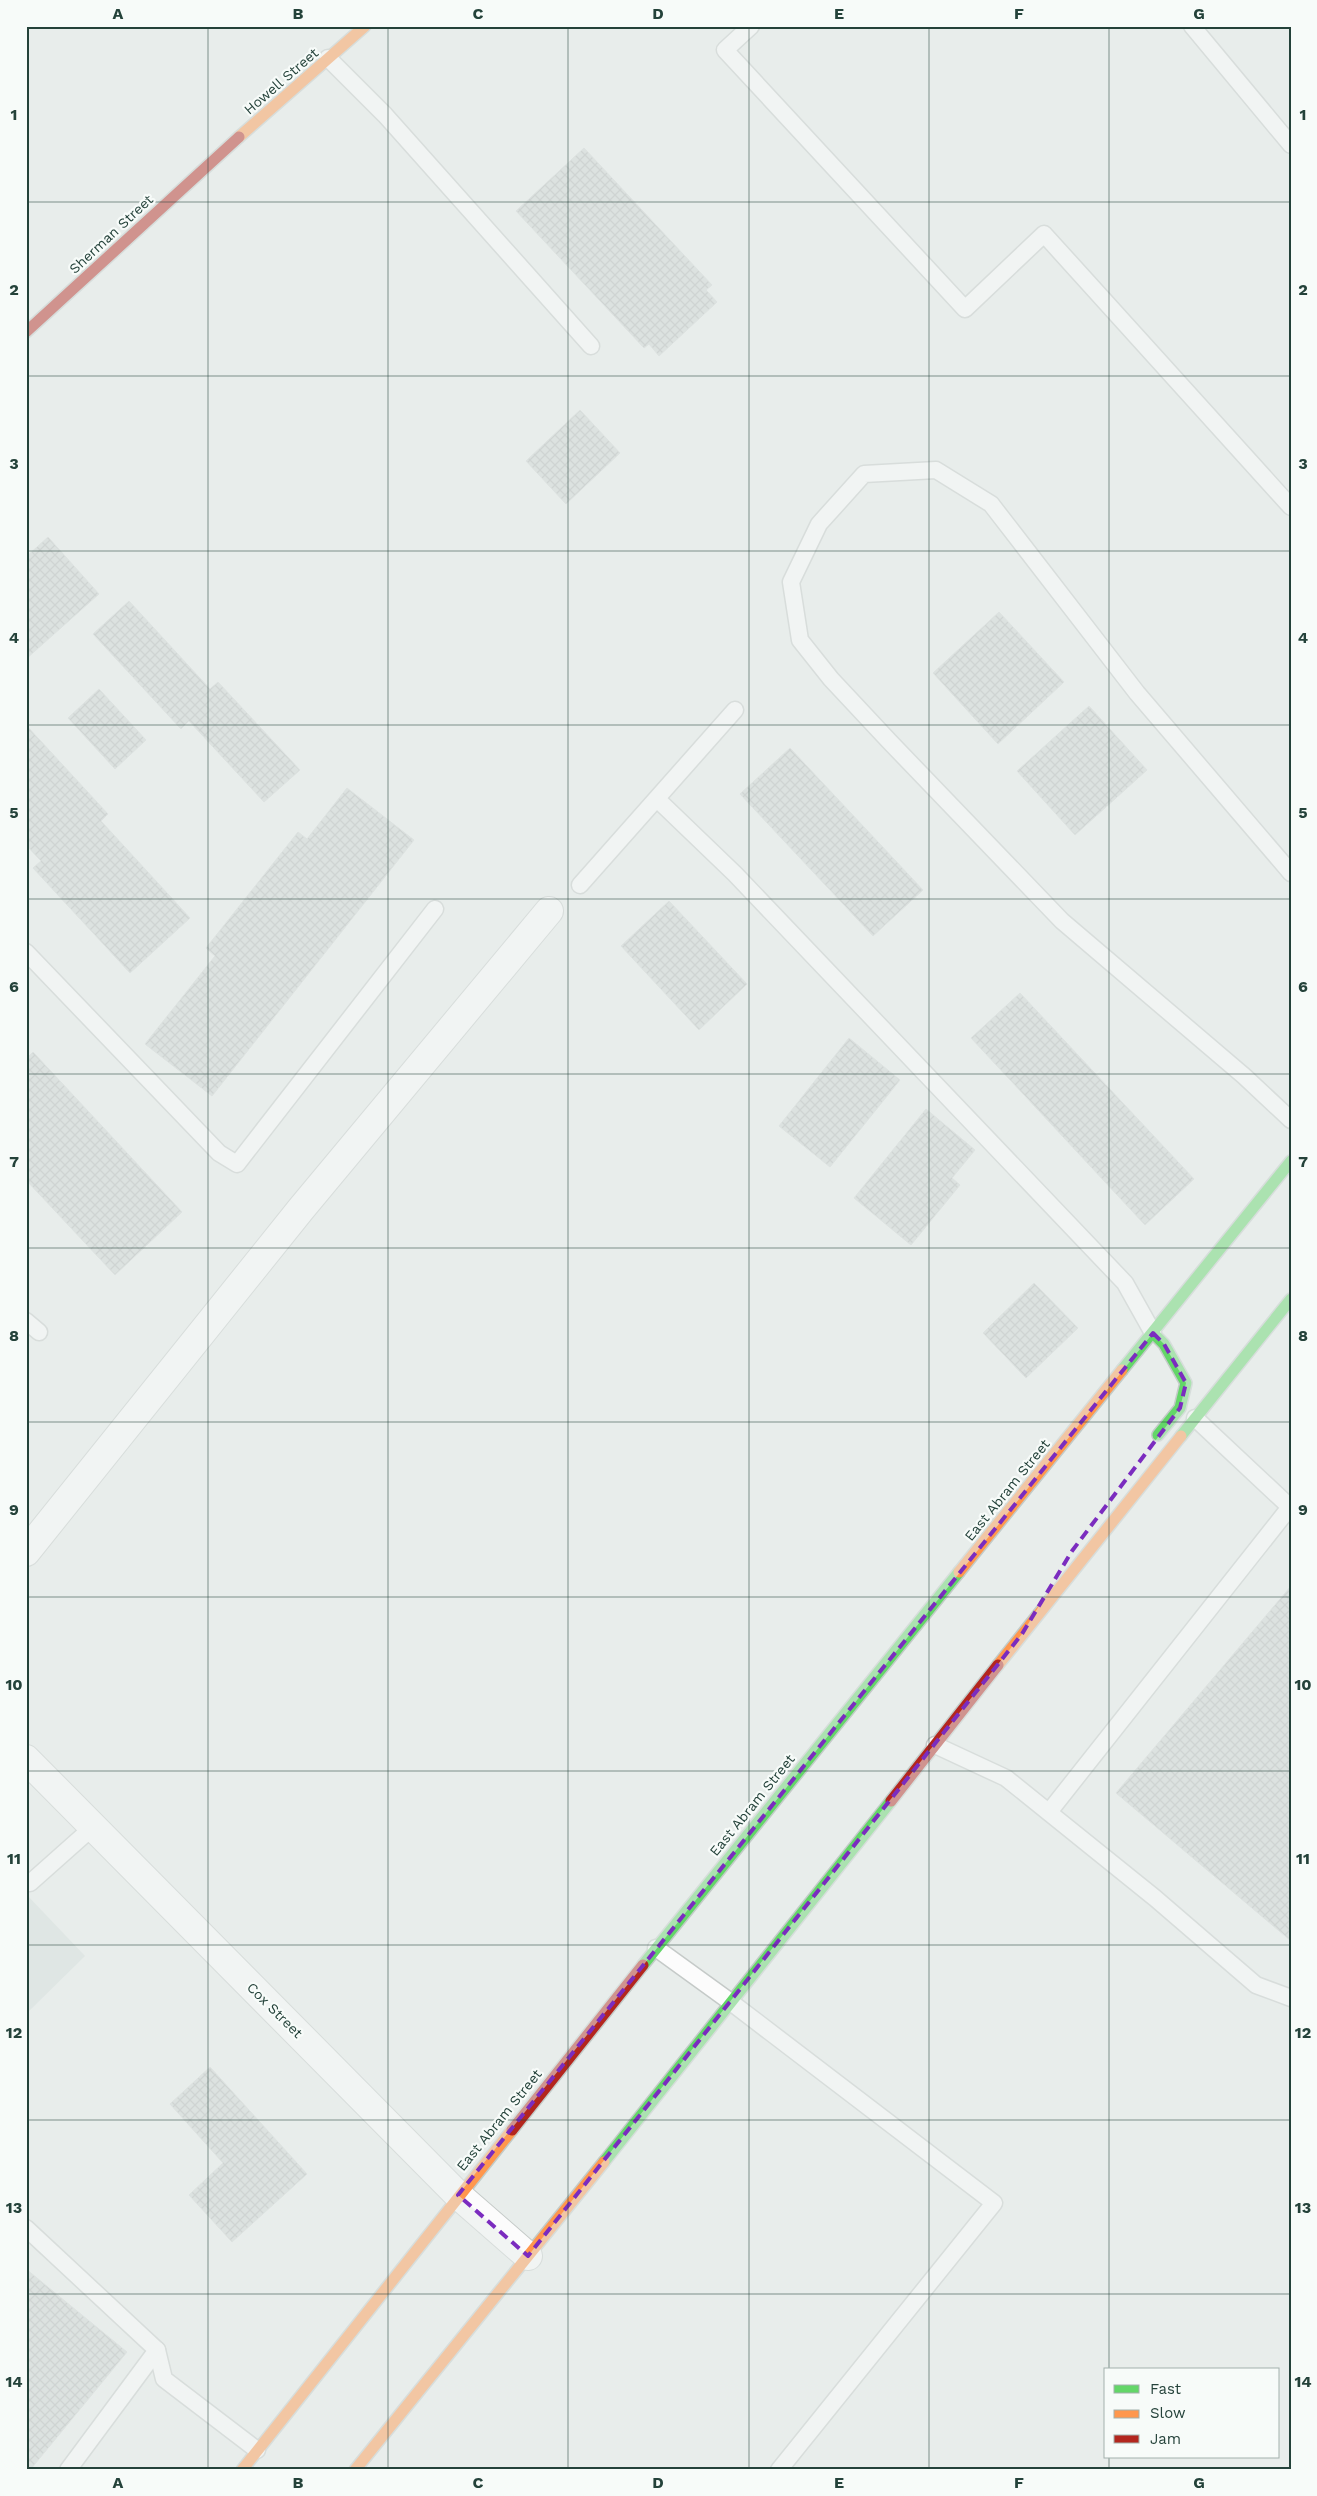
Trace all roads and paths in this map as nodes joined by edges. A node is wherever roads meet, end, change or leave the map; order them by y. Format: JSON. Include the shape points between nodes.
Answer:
{"nodes":[{"id":1,"x":364,"y":26,"type":"edge"},
{"id":2,"x":751,"y":26,"type":"edge"},
{"id":3,"x":1192,"y":26,"type":"edge"},
{"id":4,"x":328,"y":58,"type":"junction"},
{"id":5,"x":1291,"y":145,"type":"edge"},
{"id":6,"x":216,"y":157,"type":"joint"},
{"id":7,"x":26,"y":332,"type":"edge"},
{"id":8,"x":591,"y":346,"type":"dead end"},
{"id":9,"x":1291,"y":507,"type":"edge"},
{"id":10,"x":735,"y":710,"type":"dead end"},
{"id":11,"x":657,"y":799,"type":"junction"},
{"id":12,"x":1291,"y":873,"type":"edge"},
{"id":13,"x":580,"y":885,"type":"dead end"},
{"id":14,"x":435,"y":909,"type":"dead end"},
{"id":15,"x":549,"y":911,"type":"dead end"},
{"id":16,"x":26,"y":952,"type":"edge"},
{"id":17,"x":1291,"y":1120,"type":"edge"},
{"id":18,"x":1291,"y":1161,"type":"edge"},
{"id":19,"x":1291,"y":1299,"type":"edge"},
{"id":20,"x":26,"y":1320,"type":"edge"},
{"id":21,"x":39,"y":1332,"type":"dead end"},
{"id":22,"x":1153,"y":1333,"type":"junction"},
{"id":23,"x":1195,"y":1418,"type":"junction"},
{"id":24,"x":1148,"y":1448,"type":"dead end"},
{"id":25,"x":1290,"y":1508,"type":"edge"},
{"id":26,"x":26,"y":1552,"type":"edge"},
{"id":27,"x":1067,"y":1559,"type":"dead end"},
{"id":28,"x":1022,"y":1634,"type":"junction"},
{"id":29,"x":935,"y":1746,"type":"junction"},
{"id":30,"x":26,"y":1759,"type":"edge"},
{"id":31,"x":1049,"y":1812,"type":"junction"},
{"id":32,"x":94,"y":1827,"type":"junction"},
{"id":33,"x":30,"y":1883,"type":"dead end"},
{"id":34,"x":656,"y":1948,"type":"junction"},
{"id":35,"x":1291,"y":1998,"type":"edge"},
{"id":36,"x":732,"y":2002,"type":"junction"},
{"id":37,"x":458,"y":2195,"type":"junction"},
{"id":38,"x":26,"y":2228,"type":"edge"},
{"id":39,"x":528,"y":2256,"type":"junction"},
{"id":40,"x":157,"y":2350,"type":"junction"},
{"id":41,"x":258,"y":2450,"type":"junction"},
{"id":42,"x":68,"y":2470,"type":"edge"},
{"id":43,"x":242,"y":2470,"type":"edge"},
{"id":44,"x":355,"y":2470,"type":"edge"},
{"id":45,"x":779,"y":2470,"type":"edge"}],
"edges":[{"from":1,"to":4,"type":"main road","name":"Howell Street"},
{"from":2,"to":9,"type":"lane","via":[[725,50],[965,309],[1044,234]]},
{"from":3,"to":5,"type":"lane"},
{"from":4,"to":6,"type":"main road","name":"Howell Street"},
{"from":4,"to":8,"type":"lane","via":[[392,122]]},
{"from":6,"to":7,"type":"main road","name":"Sherman Street"},
{"from":10,"to":11,"type":"lane"},
{"from":11,"to":13,"type":"lane"},
{"from":11,"to":22,"type":"lane","via":[[735,874],[1125,1283]]},
{"from":12,"to":17,"type":"lane","via":[[1137,694],[991,504],[936,470],[864,474],[819,524],[791,582],[800,640],[857,706],[1062,921]]},
{"from":14,"to":16,"type":"lane","via":[[237,1164],[220,1153]]},
{"from":15,"to":26,"type":"street","via":[[301,1209]]},
{"from":18,"to":22,"type":"main road","name":"East Abram Street"},
{"from":19,"to":23,"type":"main road"},
{"from":20,"to":21,"type":"lane"},
{"from":22,"to":24,"type":"main road","via":[[1164,1344],[1186,1383],[1180,1408]]},
{"from":22,"to":34,"type":"main road","name":"East Abram Street"},
{"from":23,"to":25,"type":"lane"},
{"from":23,"to":28,"type":"main road"},
{"from":25,"to":31,"type":"lane"},
{"from":27,"to":28,"type":"main road"},
{"from":28,"to":29,"type":"main road"},
{"from":29,"to":31,"type":"lane","via":[[1006,1778]]},
{"from":29,"to":36,"type":"main road"},
{"from":30,"to":32,"type":"street","name":"Cox Street"},
{"from":31,"to":35,"type":"lane","via":[[1256,1985]]},
{"from":32,"to":33,"type":"lane"},
{"from":32,"to":37,"type":"street","name":"Cox Street"},
{"from":34,"to":36,"type":"lane"},
{"from":34,"to":37,"type":"main road","name":"East Abram Street"},
{"from":36,"to":39,"type":"main road"},
{"from":36,"to":45,"type":"lane","via":[[994,2203]]},
{"from":37,"to":39,"type":"street","name":"Cox Street"},
{"from":37,"to":41,"type":"main road","name":"East Abram Street"},
{"from":38,"to":40,"type":"lane"},
{"from":39,"to":44,"type":"main road"},
{"from":40,"to":41,"type":"lane","via":[[164,2379]]},
{"from":40,"to":42,"type":"lane"},
{"from":41,"to":43,"type":"main road","name":"East Abram Street"}]}
